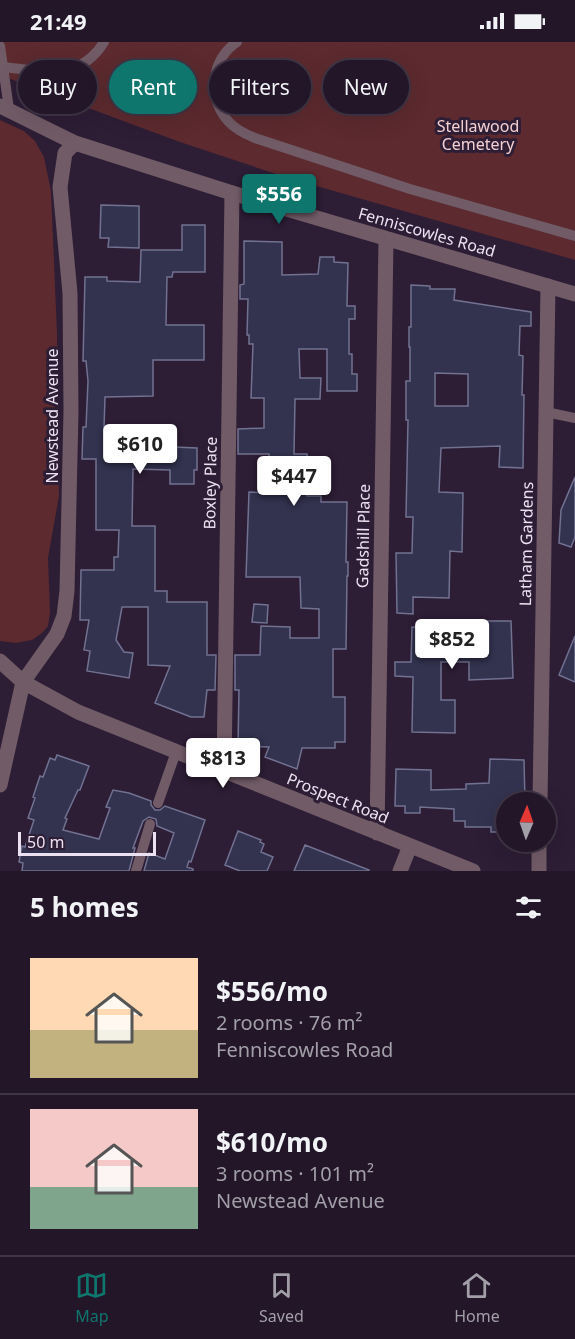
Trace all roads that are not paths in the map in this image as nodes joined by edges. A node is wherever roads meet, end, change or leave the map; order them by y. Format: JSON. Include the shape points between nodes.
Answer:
{"nodes":[{"id":1,"x":105,"y":42,"type":"edge"},
{"id":2,"x":237,"y":42,"type":"edge"},
{"id":3,"x":0,"y":46,"type":"edge"},
{"id":4,"x":3,"y":67,"type":"junction"},
{"id":5,"x":4,"y":107,"type":"edge"},
{"id":6,"x":75,"y":143,"type":"junction"},
{"id":7,"x":232,"y":194,"type":"junction"},
{"id":8,"x":575,"y":236,"type":"edge"},
{"id":9,"x":386,"y":239,"type":"junction"},
{"id":10,"x":548,"y":286,"type":"junction"},
{"id":11,"x":575,"y":294,"type":"edge"},
{"id":12,"x":546,"y":412,"type":"junction"},
{"id":13,"x":575,"y":418,"type":"edge"},
{"id":14,"x":0,"y":662,"type":"edge"},
{"id":15,"x":23,"y":682,"type":"junction"},
{"id":16,"x":176,"y":752,"type":"junction"},
{"id":17,"x":224,"y":772,"type":"junction"},
{"id":18,"x":0,"y":785,"type":"edge"},
{"id":19,"x":540,"y":792,"type":"edge"},
{"id":20,"x":158,"y":803,"type":"dead end"},
{"id":21,"x":150,"y":824,"type":"dead end"},
{"id":22,"x":377,"y":833,"type":"junction"},
{"id":23,"x":410,"y":846,"type":"junction"},
{"id":24,"x":539,"y":852,"type":"edge"},
{"id":25,"x":136,"y":871,"type":"edge"},
{"id":26,"x":400,"y":871,"type":"edge"},
{"id":27,"x":472,"y":871,"type":"edge"},
{"id":28,"x":539,"y":871,"type":"edge"}],
"edges":[{"from":1,"to":4,"type":"lane","via":[[87,63],[70,70]]},
{"from":2,"to":8,"type":"lane","via":[[218,63],[214,84],[218,104],[239,131],[410,189]]},
{"from":3,"to":4,"type":"lane"},
{"from":4,"to":5,"type":"lane"},
{"from":5,"to":6,"type":"street","name":"Fenniscowles Road"},
{"from":6,"to":7,"type":"street","name":"Fenniscowles Road"},
{"from":6,"to":15,"type":"street","name":"Newstead Avenue","via":[[65,153],[60,187],[70,292],[68,591],[57,634]]},
{"from":7,"to":9,"type":"street","name":"Fenniscowles Road"},
{"from":7,"to":17,"type":"street","name":"Boxley Place"},
{"from":9,"to":10,"type":"street","name":"Fenniscowles Road"},
{"from":9,"to":22,"type":"street","name":"Gadshill Place"},
{"from":10,"to":11,"type":"street","name":"Fenniscowles Road"},
{"from":10,"to":12,"type":"street","name":"Latham Gardens"},
{"from":12,"to":13,"type":"lane"},
{"from":12,"to":19,"type":"street","name":"Latham Gardens"},
{"from":14,"to":15,"type":"street","name":"Prospect Road"},
{"from":15,"to":16,"type":"street","name":"Prospect Road","via":[[78,712]]},
{"from":15,"to":18,"type":"street"},
{"from":16,"to":17,"type":"street","name":"Prospect Road"},
{"from":16,"to":20,"type":"lane"},
{"from":17,"to":22,"type":"street","name":"Prospect Road"},
{"from":21,"to":25,"type":"lane"},
{"from":22,"to":23,"type":"street","name":"Prospect Road"},
{"from":23,"to":26,"type":"street"},
{"from":23,"to":27,"type":"street","name":"Prospect Road"},
{"from":24,"to":28,"type":"street"}]}
